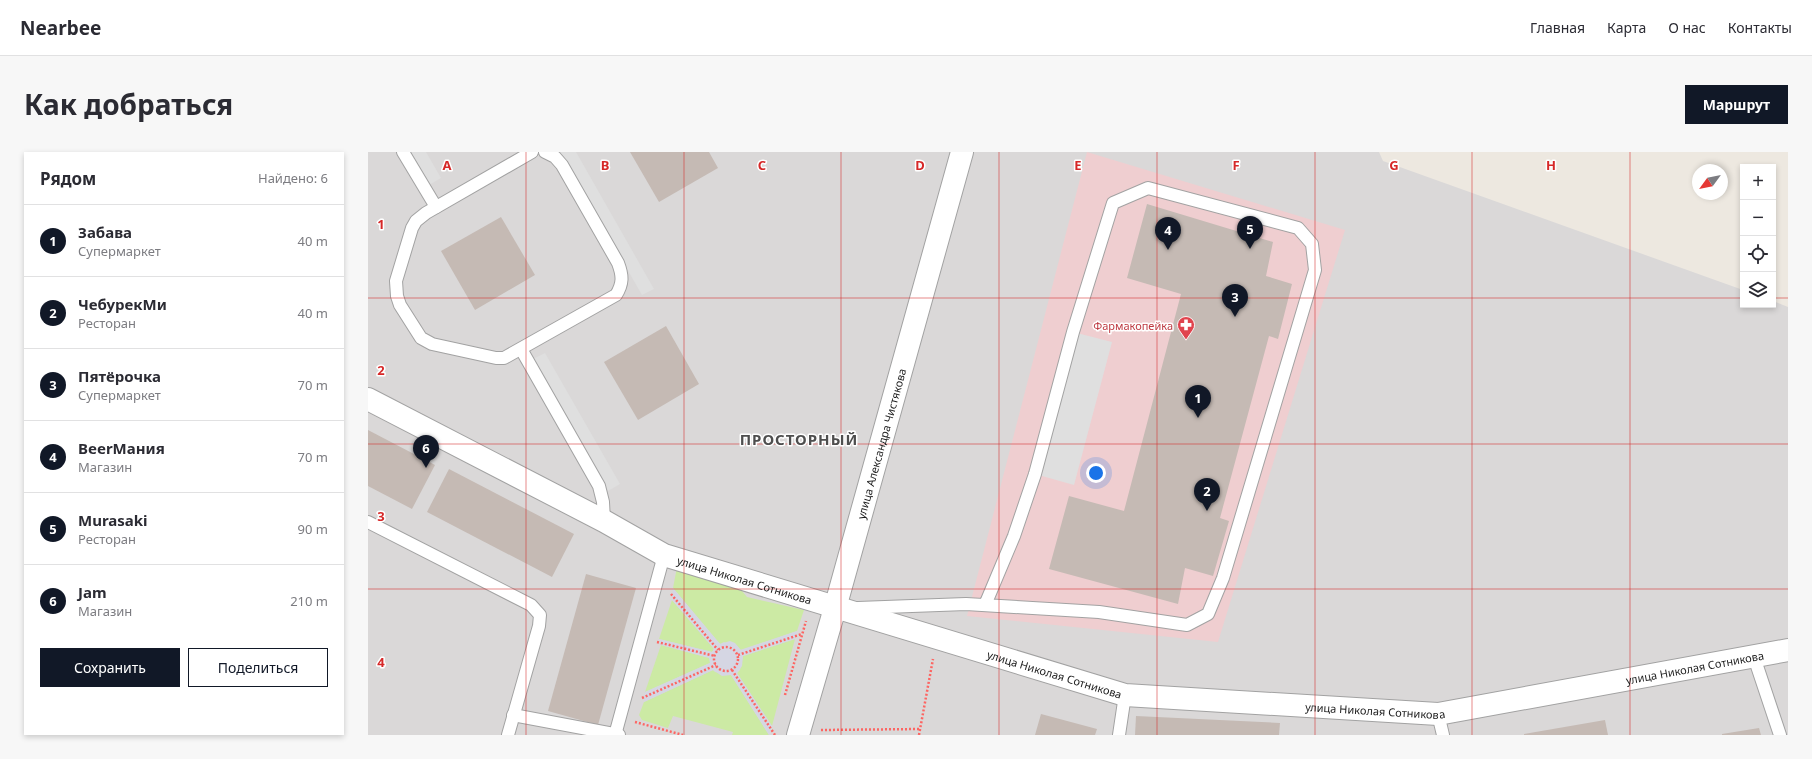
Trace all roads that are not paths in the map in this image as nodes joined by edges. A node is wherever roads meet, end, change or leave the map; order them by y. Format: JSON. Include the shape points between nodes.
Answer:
{"nodes":[{"id":1,"x":403,"y":152,"type":"edge"},
{"id":2,"x":532,"y":152,"type":"edge"},
{"id":3,"x":545,"y":152,"type":"edge"},
{"id":4,"x":962,"y":152,"type":"edge"},
{"id":5,"x":436,"y":207,"type":"junction"},
{"id":6,"x":521,"y":349,"type":"junction"},
{"id":7,"x":368,"y":399,"type":"edge"},
{"id":8,"x":604,"y":521,"type":"junction"},
{"id":9,"x":368,"y":522,"type":"edge"},
{"id":10,"x":664,"y":555,"type":"junction"},
{"id":11,"x":985,"y":605,"type":"junction"},
{"id":12,"x":833,"y":617,"type":"junction"},
{"id":13,"x":1788,"y":650,"type":"edge"},
{"id":14,"x":1754,"y":657,"type":"junction"},
{"id":15,"x":1125,"y":695,"type":"junction"},
{"id":16,"x":1438,"y":714,"type":"junction"},
{"id":17,"x":513,"y":715,"type":"junction"},
{"id":18,"x":508,"y":735,"type":"edge"},
{"id":19,"x":617,"y":735,"type":"edge"},
{"id":20,"x":798,"y":735,"type":"edge"},
{"id":21,"x":1119,"y":735,"type":"edge"},
{"id":22,"x":1443,"y":735,"type":"edge"},
{"id":23,"x":1780,"y":735,"type":"edge"}],
"edges":[{"from":1,"to":5,"type":"lane"},
{"from":2,"to":5,"type":"lane"},
{"from":3,"to":6,"type":"lane","via":[[555,157],[562,165],[618,263],[622,282],[616,295]]},
{"from":4,"to":12,"type":"street","name":"улица Александра Чистякова"},
{"from":5,"to":6,"type":"lane","via":[[421,217],[412,228],[396,281],[400,305],[421,338],[432,344],[496,358],[504,358]]},
{"from":6,"to":8,"type":"lane","via":[[599,486]]},
{"from":7,"to":8,"type":"street","name":"улица Николая Сотникова"},
{"from":8,"to":10,"type":"street","name":"улица Николая Сотникова"},
{"from":9,"to":17,"type":"lane","via":[[531,605],[540,615]]},
{"from":10,"to":12,"type":"street","name":"улица Николая Сотникова","via":[[813,601]]},
{"from":10,"to":19,"type":"lane","via":[[619,719]]},
{"from":11,"to":11,"type":"lane","via":[[1099,612],[1187,625],[1208,614],[1224,578],[1315,270],[1312,244],[1298,228],[1148,188],[1113,203],[1073,332],[1035,474],[1014,536]]},
{"from":11,"to":12,"type":"lane","via":[[966,604]]},
{"from":12,"to":15,"type":"street","name":"улица Николая Сотникова","via":[[936,638]]},
{"from":12,"to":20,"type":"street","name":"улица Александра Чистякова"},
{"from":13,"to":14,"type":"street","name":"улица Николая Сотникова"},
{"from":14,"to":16,"type":"street","name":"улица Николая Сотникова"},
{"from":14,"to":23,"type":"lane"},
{"from":15,"to":16,"type":"street","name":"улица Николая Сотникова"},
{"from":15,"to":21,"type":"lane"},
{"from":16,"to":22,"type":"lane"},
{"from":17,"to":18,"type":"lane"},
{"from":17,"to":19,"type":"lane"}]}
